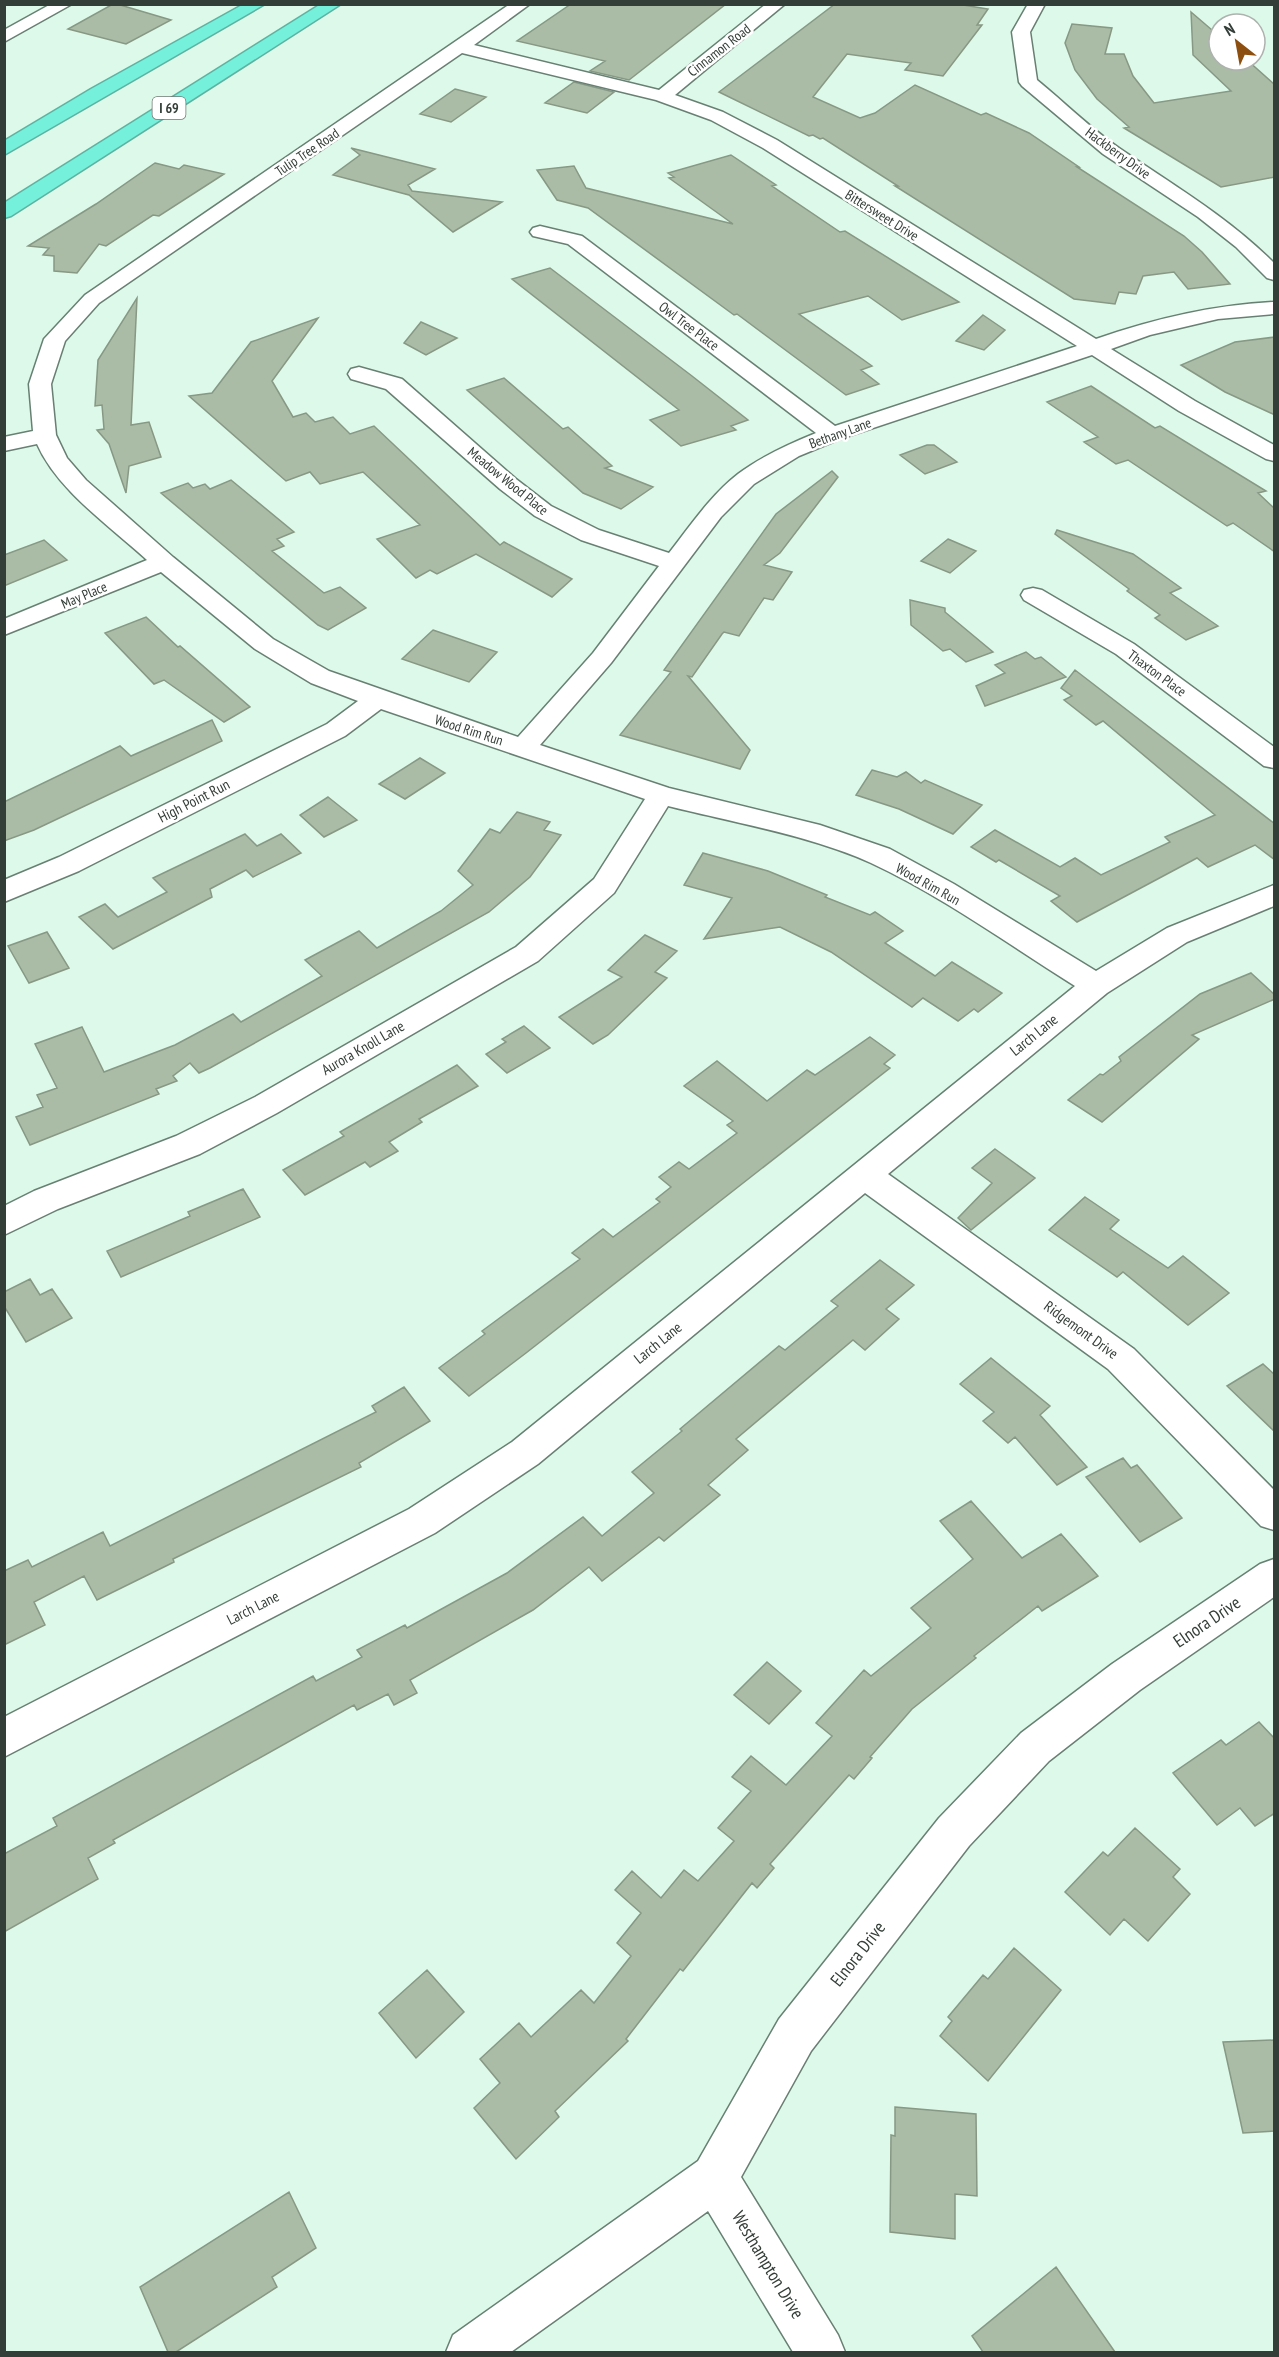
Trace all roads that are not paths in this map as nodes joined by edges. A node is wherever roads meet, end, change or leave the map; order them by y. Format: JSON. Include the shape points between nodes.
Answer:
{"nodes":[{"id":1,"x":64,"y":4,"type":"edge"},
{"id":2,"x":257,"y":4,"type":"edge"},
{"id":3,"x":333,"y":4,"type":"edge"},
{"id":4,"x":522,"y":4,"type":"edge"},
{"id":5,"x":777,"y":4,"type":"edge"},
{"id":6,"x":1037,"y":4,"type":"edge"},
{"id":7,"x":15,"y":13,"type":"dead end"},
{"id":8,"x":39,"y":18,"type":"junction"},
{"id":9,"x":4,"y":37,"type":"edge"},
{"id":10,"x":460,"y":47,"type":"junction"},
{"id":11,"x":97,"y":93,"type":"junction"},
{"id":12,"x":662,"y":96,"type":"junction"},
{"id":13,"x":4,"y":143,"type":"edge"},
{"id":14,"x":4,"y":149,"type":"edge"},
{"id":15,"x":4,"y":212,"type":"edge"},
{"id":16,"x":540,"y":232,"type":"dead end"},
{"id":17,"x":1275,"y":274,"type":"edge"},
{"id":18,"x":92,"y":299,"type":"joint"},
{"id":19,"x":1275,"y":308,"type":"edge"},
{"id":20,"x":1094,"y":347,"type":"junction"},
{"id":21,"x":359,"y":374,"type":"dead end"},
{"id":22,"x":832,"y":434,"type":"junction"},
{"id":23,"x":45,"y":435,"type":"junction"},
{"id":24,"x":4,"y":444,"type":"edge"},
{"id":25,"x":1275,"y":454,"type":"edge"},
{"id":26,"x":164,"y":562,"type":"junction"},
{"id":27,"x":673,"y":563,"type":"junction"},
{"id":28,"x":1033,"y":596,"type":"dead end"},
{"id":29,"x":4,"y":628,"type":"edge"},
{"id":30,"x":377,"y":699,"type":"junction"},
{"id":31,"x":524,"y":748,"type":"junction"},
{"id":32,"x":1275,"y":760,"type":"edge"},
{"id":33,"x":661,"y":795,"type":"junction"},
{"id":34,"x":4,"y":892,"type":"edge"},
{"id":35,"x":1275,"y":895,"type":"edge"},
{"id":36,"x":1096,"y":985,"type":"junction"},
{"id":37,"x":864,"y":1174,"type":"junction"},
{"id":38,"x":4,"y":1222,"type":"edge"},
{"id":39,"x":1275,"y":1514,"type":"edge"},
{"id":40,"x":1275,"y":1576,"type":"edge"},
{"id":41,"x":4,"y":1738,"type":"edge"},
{"id":42,"x":715,"y":2178,"type":"junction"},
{"id":43,"x":470,"y":2352,"type":"edge"},
{"id":44,"x":821,"y":2352,"type":"edge"}],
"edges":[{"from":1,"to":8,"type":"street"},
{"from":2,"to":11,"type":"highway"},
{"from":3,"to":15,"type":"highway","number":"I 69"},
{"from":4,"to":10,"type":"street","name":"Tulip Tree Road"},
{"from":5,"to":12,"type":"street","name":"Cinnamon Road"},
{"from":6,"to":17,"type":"street","name":"Hackberry Drive","via":[[1021,32],[1028,82],[1110,150],[1213,219]]},
{"from":7,"to":8,"type":"street"},
{"from":8,"to":9,"type":"street"},
{"from":10,"to":12,"type":"street","name":"Bittersweet Drive"},
{"from":10,"to":18,"type":"street","name":"Tulip Tree Road"},
{"from":11,"to":13,"type":"highway"},
{"from":11,"to":14,"type":"highway"},
{"from":12,"to":20,"type":"street","name":"Bittersweet Drive","via":[[717,116],[770,144]]},
{"from":16,"to":22,"type":"street","name":"Owl Tree Place","via":[[575,240]]},
{"from":18,"to":23,"type":"street","name":"Wood Rim Run","via":[[55,339],[40,384]]},
{"from":19,"to":20,"type":"street","name":"Bethany Lane","via":[[1218,313],[1143,330]]},
{"from":20,"to":22,"type":"street","name":"Bethany Lane"},
{"from":20,"to":25,"type":"street","name":"Bittersweet Drive","via":[[1187,406]]},
{"from":21,"to":27,"type":"street","name":"Meadow Wood Place","via":[[394,384],[543,511],[590,535]]},
{"from":22,"to":27,"type":"street","name":"Bethany Lane","via":[[791,452],[747,479],[713,512]]},
{"from":23,"to":24,"type":"street"},
{"from":23,"to":26,"type":"street","name":"Wood Rim Run","via":[[56,460],[78,485]]},
{"from":26,"to":29,"type":"street","name":"May Place"},
{"from":26,"to":30,"type":"street","name":"Wood Rim Run","via":[[264,644],[321,677]]},
{"from":27,"to":31,"type":"street","name":"Bethany Lane","via":[[602,658]]},
{"from":28,"to":32,"type":"street","name":"Thaxton Place","via":[[1125,649]]},
{"from":30,"to":31,"type":"street","name":"Wood Rim Run"},
{"from":30,"to":34,"type":"street","name":"High Point Run","via":[[336,730],[69,864]]},
{"from":31,"to":33,"type":"street","name":"Wood Rim Run"},
{"from":33,"to":36,"type":"street","name":"Wood Rim Run","via":[[810,832],[880,856]]},
{"from":33,"to":38,"type":"street","name":"Aurora Knoll Lane","via":[[604,886],[527,954],[237,1120],[188,1145],[46,1200]]},
{"from":35,"to":36,"type":"street","name":"Larch Lane","via":[[1177,934]]},
{"from":36,"to":37,"type":"street","name":"Larch Lane"},
{"from":37,"to":39,"type":"street","name":"Ridgemont Drive","via":[[1121,1359]]},
{"from":37,"to":41,"type":"street","name":"Larch Lane","via":[[525,1453],[422,1521]]},
{"from":40,"to":42,"type":"street","name":"Elnora Drive","via":[[1126,1677],[1035,1747],[954,1832],[795,2035]]},
{"from":42,"to":43,"type":"street","name":"Elnora Drive"},
{"from":42,"to":44,"type":"street","name":"Westhampton Drive"}]}
